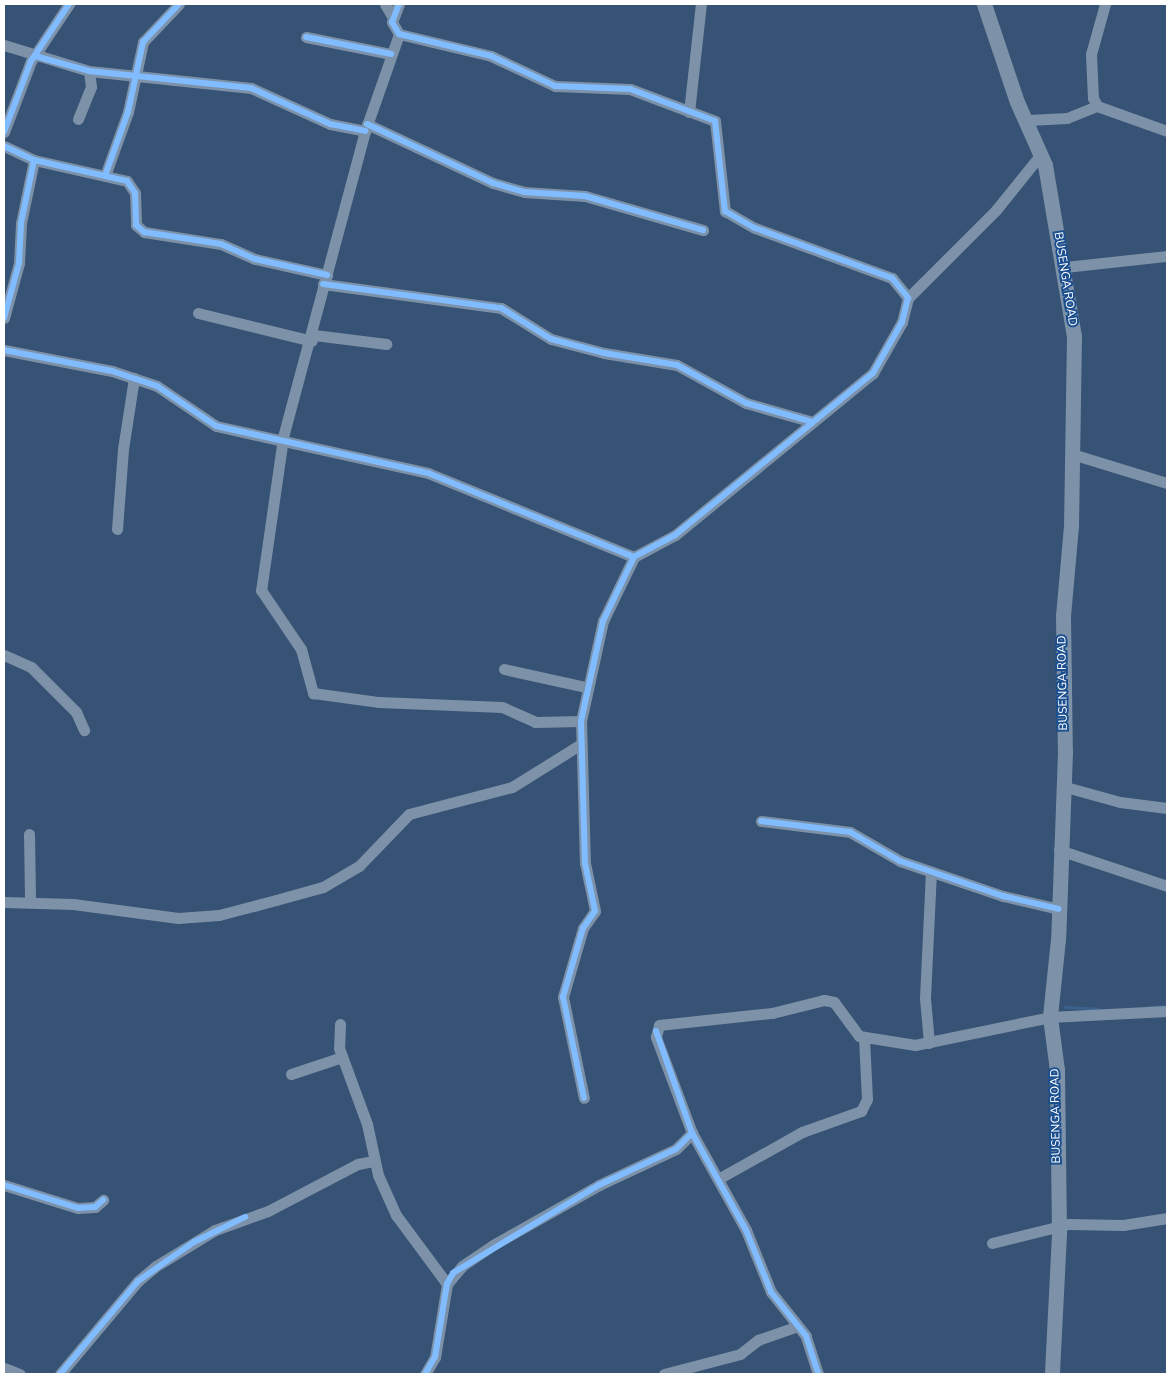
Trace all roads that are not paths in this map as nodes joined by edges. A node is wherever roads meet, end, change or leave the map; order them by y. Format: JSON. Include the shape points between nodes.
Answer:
{"nodes":[{"id":1,"x":69,"y":4,"type":"edge"},
{"id":2,"x":179,"y":4,"type":"edge"},
{"id":3,"x":385,"y":4,"type":"edge"},
{"id":4,"x":399,"y":4,"type":"edge"},
{"id":5,"x":701,"y":4,"type":"edge"},
{"id":6,"x":984,"y":4,"type":"edge"},
{"id":7,"x":1105,"y":4,"type":"edge"},
{"id":8,"x":393,"y":18,"type":"junction"},
{"id":9,"x":399,"y":34,"type":"junction"},
{"id":10,"x":306,"y":37,"type":"dead end"},
{"id":11,"x":4,"y":45,"type":"edge"},
{"id":12,"x":391,"y":54,"type":"junction"},
{"id":13,"x":35,"y":56,"type":"junction"},
{"id":14,"x":89,"y":71,"type":"junction"},
{"id":15,"x":137,"y":77,"type":"junction"},
{"id":16,"x":1097,"y":106,"type":"junction"},
{"id":17,"x":689,"y":112,"type":"junction"},
{"id":18,"x":78,"y":119,"type":"dead end"},
{"id":19,"x":1028,"y":120,"type":"junction"},
{"id":20,"x":366,"y":128,"type":"junction"},
{"id":21,"x":1167,"y":131,"type":"edge"},
{"id":22,"x":4,"y":132,"type":"edge"},
{"id":23,"x":4,"y":146,"type":"edge"},
{"id":24,"x":1041,"y":154,"type":"junction"},
{"id":25,"x":34,"y":160,"type":"junction"},
{"id":26,"x":106,"y":173,"type":"junction"},
{"id":27,"x":703,"y":230,"type":"dead end"},
{"id":28,"x":1167,"y":256,"type":"edge"},
{"id":29,"x":1065,"y":267,"type":"junction"},
{"id":30,"x":325,"y":280,"type":"junction"},
{"id":31,"x":908,"y":298,"type":"junction"},
{"id":32,"x":198,"y":313,"type":"dead end"},
{"id":33,"x":4,"y":318,"type":"edge"},
{"id":34,"x":313,"y":338,"type":"junction"},
{"id":35,"x":386,"y":344,"type":"dead end"},
{"id":36,"x":4,"y":350,"type":"edge"},
{"id":37,"x":134,"y":378,"type":"junction"},
{"id":38,"x":809,"y":421,"type":"junction"},
{"id":39,"x":283,"y":438,"type":"junction"},
{"id":40,"x":1072,"y":454,"type":"junction"},
{"id":41,"x":1167,"y":483,"type":"edge"},
{"id":42,"x":117,"y":529,"type":"dead end"},
{"id":43,"x":634,"y":557,"type":"junction"},
{"id":44,"x":4,"y":655,"type":"edge"},
{"id":45,"x":504,"y":669,"type":"dead end"},
{"id":46,"x":586,"y":687,"type":"junction"},
{"id":47,"x":581,"y":721,"type":"junction"},
{"id":48,"x":84,"y":730,"type":"dead end"},
{"id":49,"x":580,"y":744,"type":"junction"},
{"id":50,"x":1062,"y":786,"type":"junction"},
{"id":51,"x":1167,"y":808,"type":"edge"},
{"id":52,"x":761,"y":821,"type":"dead end"},
{"id":53,"x":29,"y":834,"type":"dead end"},
{"id":54,"x":1059,"y":850,"type":"junction"},
{"id":55,"x":932,"y":872,"type":"junction"},
{"id":56,"x":1167,"y":886,"type":"edge"},
{"id":57,"x":30,"y":901,"type":"junction"},
{"id":58,"x":4,"y":902,"type":"edge"},
{"id":59,"x":1059,"y":909,"type":"junction"},
{"id":60,"x":1167,"y":1011,"type":"edge"},
{"id":61,"x":1050,"y":1017,"type":"junction"},
{"id":62,"x":340,"y":1024,"type":"dead end"},
{"id":63,"x":864,"y":1038,"type":"junction"},
{"id":64,"x":929,"y":1043,"type":"junction"},
{"id":65,"x":342,"y":1057,"type":"junction"},
{"id":66,"x":291,"y":1074,"type":"dead end"},
{"id":67,"x":584,"y":1098,"type":"dead end"},
{"id":68,"x":692,"y":1133,"type":"junction"},
{"id":69,"x":374,"y":1161,"type":"junction"},
{"id":70,"x":718,"y":1179,"type":"junction"},
{"id":71,"x":4,"y":1185,"type":"edge"},
{"id":72,"x":103,"y":1200,"type":"dead end"},
{"id":73,"x":1167,"y":1218,"type":"edge"},
{"id":74,"x":1058,"y":1228,"type":"junction"},
{"id":75,"x":992,"y":1243,"type":"dead end"},
{"id":76,"x":447,"y":1284,"type":"junction"},
{"id":77,"x":798,"y":1326,"type":"junction"},
{"id":78,"x":4,"y":1368,"type":"edge"},
{"id":79,"x":20,"y":1374,"type":"edge"},
{"id":80,"x":60,"y":1374,"type":"edge"},
{"id":81,"x":425,"y":1374,"type":"edge"},
{"id":82,"x":664,"y":1374,"type":"edge"},
{"id":83,"x":818,"y":1374,"type":"edge"},
{"id":84,"x":1052,"y":1374,"type":"edge"}],
"edges":[{"from":1,"to":13,"type":"street"},
{"from":2,"to":15,"type":"street","via":[[145,38]]},
{"from":3,"to":8,"type":"street"},
{"from":4,"to":8,"type":"street"},
{"from":5,"to":17,"type":"street"},
{"from":6,"to":19,"type":"street","name":"BUSENGA ROAD","via":[[1017,102]]},
{"from":7,"to":16,"type":"street","via":[[1091,54],[1091,90]]},
{"from":8,"to":9,"type":"street","via":[[392,27]]},
{"from":9,"to":12,"type":"street"},
{"from":9,"to":17,"type":"street","via":[[491,56],[555,86],[630,89]]},
{"from":10,"to":12,"type":"street"},
{"from":11,"to":13,"type":"street"},
{"from":12,"to":20,"type":"street"},
{"from":13,"to":14,"type":"street"},
{"from":13,"to":22,"type":"street"},
{"from":14,"to":15,"type":"street"},
{"from":14,"to":18,"type":"street","via":[[91,87]]},
{"from":15,"to":20,"type":"street","via":[[251,88],[330,124]]},
{"from":15,"to":26,"type":"street"},
{"from":16,"to":19,"type":"street","via":[[1068,118]]},
{"from":16,"to":21,"type":"street"},
{"from":17,"to":31,"type":"street","via":[[715,121],[719,128],[725,211],[755,228],[892,278]]},
{"from":19,"to":24,"type":"street","name":"BUSENGA ROAD"},
{"from":20,"to":27,"type":"street","via":[[502,186],[585,196]]},
{"from":20,"to":30,"type":"street"},
{"from":23,"to":25,"type":"street"},
{"from":24,"to":29,"type":"street","name":"BUSENGA ROAD"},
{"from":24,"to":31,"type":"street","via":[[996,210]]},
{"from":25,"to":26,"type":"street"},
{"from":25,"to":33,"type":"street","via":[[21,223],[19,263]]},
{"from":26,"to":30,"type":"street","via":[[132,186],[138,230],[221,244],[254,260]]},
{"from":28,"to":29,"type":"street"},
{"from":29,"to":40,"type":"street","name":"BUSENGA ROAD","via":[[1074,336]]},
{"from":30,"to":34,"type":"street"},
{"from":30,"to":38,"type":"street","via":[[501,308],[551,339],[604,354],[677,364],[746,404]]},
{"from":31,"to":38,"type":"street","via":[[902,322],[873,373]]},
{"from":32,"to":34,"type":"street"},
{"from":34,"to":35,"type":"street"},
{"from":34,"to":39,"type":"street"},
{"from":36,"to":37,"type":"street"},
{"from":37,"to":39,"type":"street","via":[[157,386],[216,426]]},
{"from":37,"to":42,"type":"street","via":[[122,449]]},
{"from":38,"to":43,"type":"street","via":[[675,534]]},
{"from":39,"to":43,"type":"street","via":[[463,485]]},
{"from":39,"to":47,"type":"street","via":[[261,590],[301,649],[309,691],[343,700],[502,707],[535,722]]},
{"from":40,"to":41,"type":"street"},
{"from":40,"to":50,"type":"street","name":"BUSENGA ROAD","via":[[1063,616]]},
{"from":43,"to":46,"type":"street","via":[[603,621]]},
{"from":44,"to":48,"type":"street","via":[[31,668],[76,712]]},
{"from":45,"to":46,"type":"street"},
{"from":46,"to":47,"type":"street"},
{"from":47,"to":49,"type":"street"},
{"from":49,"to":57,"type":"street","via":[[512,787],[409,814],[392,829],[372,858],[325,886],[294,895],[201,918]]},
{"from":49,"to":67,"type":"street","via":[[585,863],[595,911],[583,928],[563,997]]},
{"from":50,"to":51,"type":"street","via":[[1120,802]]},
{"from":50,"to":54,"type":"street","name":"BUSENGA ROAD"},
{"from":52,"to":55,"type":"street","via":[[850,832],[900,861]]},
{"from":53,"to":57,"type":"street"},
{"from":54,"to":56,"type":"street"},
{"from":54,"to":59,"type":"street","name":"BUSENGA ROAD"},
{"from":55,"to":59,"type":"street"},
{"from":55,"to":64,"type":"street","via":[[926,998]]},
{"from":57,"to":58,"type":"street"},
{"from":59,"to":61,"type":"street","name":"BUSENGA ROAD"},
{"from":60,"to":61,"type":"street"},
{"from":61,"to":64,"type":"street"},
{"from":61,"to":74,"type":"street","name":"BUSENGA ROAD","via":[[1057,1070]]},
{"from":62,"to":65,"type":"street","via":[[337,1037]]},
{"from":63,"to":64,"type":"street","via":[[901,1045]]},
{"from":63,"to":68,"type":"street","via":[[834,1002],[824,1000],[772,1013],[659,1025],[658,1046]]},
{"from":63,"to":70,"type":"street","via":[[867,1099],[861,1111],[802,1132]]},
{"from":65,"to":66,"type":"street"},
{"from":65,"to":69,"type":"street","via":[[367,1124]]},
{"from":68,"to":70,"type":"street"},
{"from":68,"to":76,"type":"street","via":[[676,1149],[599,1185],[493,1245],[462,1266]]},
{"from":69,"to":76,"type":"street","via":[[396,1215]]},
{"from":69,"to":80,"type":"street","via":[[358,1164],[268,1211],[223,1226],[156,1266]]},
{"from":70,"to":77,"type":"street","via":[[746,1230],[771,1292]]},
{"from":71,"to":72,"type":"street","via":[[78,1208],[95,1206]]},
{"from":73,"to":74,"type":"street"},
{"from":74,"to":75,"type":"street"},
{"from":74,"to":84,"type":"street","name":"BUSENGA ROAD"},
{"from":76,"to":81,"type":"street","via":[[435,1357]]},
{"from":77,"to":82,"type":"street","via":[[758,1340],[740,1354]]},
{"from":77,"to":83,"type":"street","via":[[806,1336]]},
{"from":78,"to":79,"type":"street"}]}
